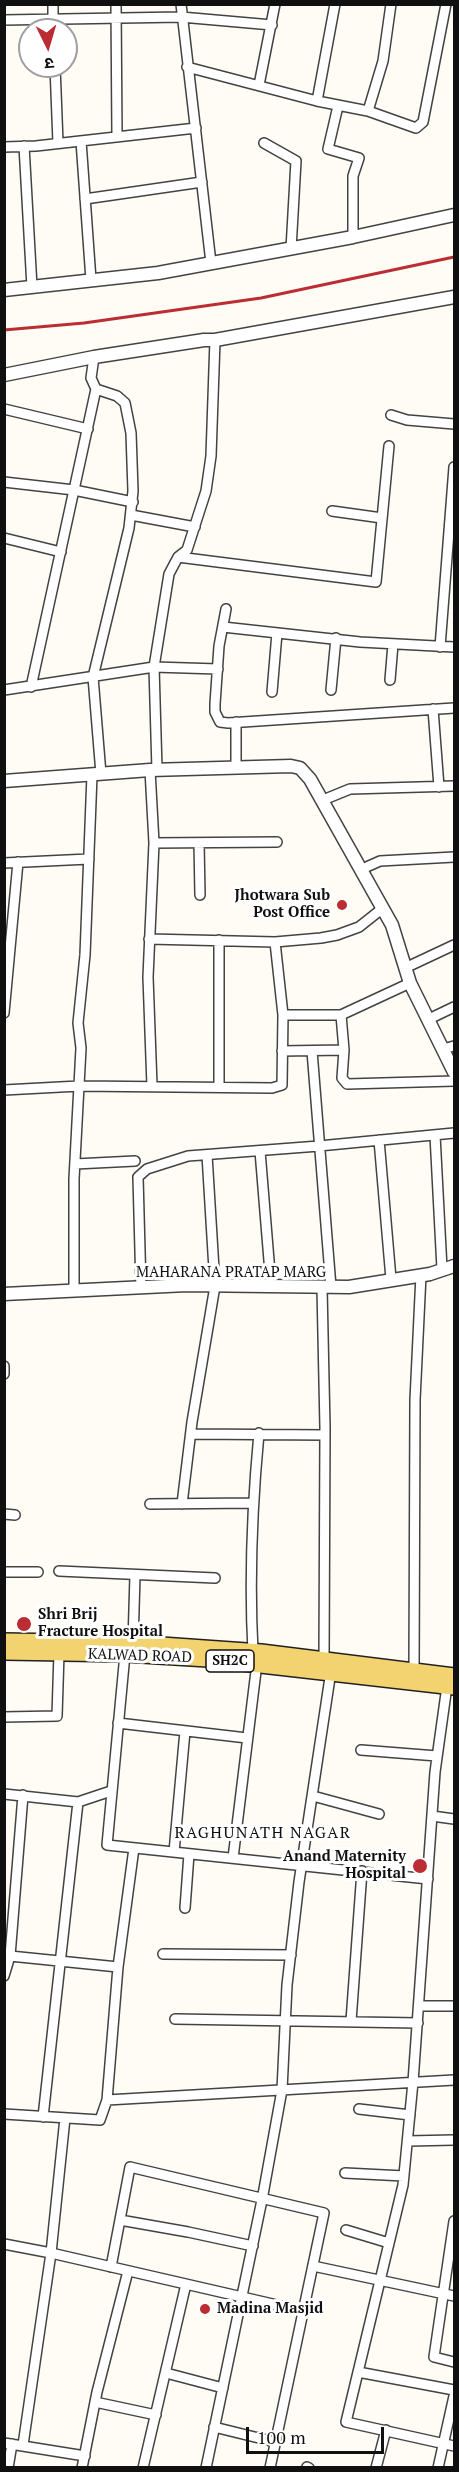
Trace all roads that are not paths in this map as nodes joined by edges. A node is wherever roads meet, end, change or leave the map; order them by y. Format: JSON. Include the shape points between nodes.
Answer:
{"nodes":[{"id":1,"x":53,"y":4,"type":"edge"},
{"id":2,"x":116,"y":4,"type":"edge"},
{"id":3,"x":181,"y":4,"type":"edge"},
{"id":4,"x":276,"y":4,"type":"edge"},
{"id":5,"x":335,"y":4,"type":"edge"},
{"id":6,"x":391,"y":4,"type":"edge"},
{"id":7,"x":446,"y":4,"type":"edge"},
{"id":8,"x":181,"y":17,"type":"junction"},
{"id":9,"x":52,"y":18,"type":"edge"},
{"id":10,"x":78,"y":18,"type":"edge"},
{"id":11,"x":116,"y":18,"type":"junction"},
{"id":12,"x":272,"y":24,"type":"junction"},
{"id":13,"x":187,"y":67,"type":"junction"},
{"id":14,"x":55,"y":78,"type":"edge"},
{"id":15,"x":259,"y":85,"type":"junction"},
{"id":16,"x":317,"y":101,"type":"junction"},
{"id":17,"x":338,"y":106,"type":"junction"},
{"id":18,"x":368,"y":111,"type":"junction"},
{"id":19,"x":196,"y":128,"type":"junction"},
{"id":20,"x":117,"y":137,"type":"junction"},
{"id":21,"x":81,"y":141,"type":"junction"},
{"id":22,"x":58,"y":143,"type":"junction"},
{"id":23,"x":264,"y":143,"type":"dead end"},
{"id":24,"x":24,"y":146,"type":"junction"},
{"id":25,"x":4,"y":147,"type":"edge"},
{"id":26,"x":202,"y":182,"type":"junction"},
{"id":27,"x":85,"y":199,"type":"junction"},
{"id":28,"x":454,"y":215,"type":"edge"},
{"id":29,"x":353,"y":237,"type":"junction"},
{"id":30,"x":291,"y":249,"type":"junction"},
{"id":31,"x":211,"y":263,"type":"junction"},
{"id":32,"x":91,"y":280,"type":"junction"},
{"id":33,"x":32,"y":287,"type":"junction"},
{"id":34,"x":4,"y":290,"type":"edge"},
{"id":35,"x":454,"y":297,"type":"edge"},
{"id":36,"x":214,"y":340,"type":"junction"},
{"id":37,"x":94,"y":357,"type":"junction"},
{"id":38,"x":4,"y":375,"type":"edge"},
{"id":39,"x":96,"y":389,"type":"junction"},
{"id":40,"x":4,"y":409,"type":"edge"},
{"id":41,"x":391,"y":415,"type":"dead end"},
{"id":42,"x":454,"y":424,"type":"edge"},
{"id":43,"x":88,"y":429,"type":"junction"},
{"id":44,"x":389,"y":446,"type":"dead end"},
{"id":45,"x":454,"y":467,"type":"edge"},
{"id":46,"x":4,"y":482,"type":"edge"},
{"id":47,"x":74,"y":490,"type":"junction"},
{"id":48,"x":133,"y":502,"type":"junction"},
{"id":49,"x":332,"y":511,"type":"dead end"},
{"id":50,"x":131,"y":514,"type":"junction"},
{"id":51,"x":382,"y":518,"type":"junction"},
{"id":52,"x":195,"y":527,"type":"junction"},
{"id":53,"x":4,"y":538,"type":"edge"},
{"id":54,"x":61,"y":552,"type":"junction"},
{"id":55,"x":178,"y":557,"type":"junction"},
{"id":56,"x":444,"y":584,"type":"junction"},
{"id":57,"x":454,"y":585,"type":"edge"},
{"id":58,"x":226,"y":609,"type":"dead end"},
{"id":59,"x":223,"y":627,"type":"junction"},
{"id":60,"x":277,"y":633,"type":"junction"},
{"id":61,"x":336,"y":638,"type":"junction"},
{"id":62,"x":393,"y":644,"type":"junction"},
{"id":63,"x":441,"y":647,"type":"junction"},
{"id":64,"x":454,"y":647,"type":"edge"},
{"id":65,"x":154,"y":667,"type":"junction"},
{"id":66,"x":218,"y":669,"type":"junction"},
{"id":67,"x":93,"y":677,"type":"junction"},
{"id":68,"x":390,"y":680,"type":"dead end"},
{"id":69,"x":31,"y":687,"type":"junction"},
{"id":70,"x":4,"y":690,"type":"edge"},
{"id":71,"x":331,"y":690,"type":"dead end"},
{"id":72,"x":272,"y":692,"type":"dead end"},
{"id":73,"x":454,"y":708,"type":"edge"},
{"id":74,"x":433,"y":709,"type":"junction"},
{"id":75,"x":236,"y":722,"type":"junction"},
{"id":76,"x":236,"y":767,"type":"junction"},
{"id":77,"x":154,"y":770,"type":"junction"},
{"id":78,"x":96,"y":774,"type":"junction"},
{"id":79,"x":4,"y":781,"type":"edge"},
{"id":80,"x":454,"y":786,"type":"edge"},
{"id":81,"x":439,"y":787,"type":"junction"},
{"id":82,"x":323,"y":800,"type":"junction"},
{"id":83,"x":277,"y":842,"type":"dead end"},
{"id":84,"x":154,"y":843,"type":"junction"},
{"id":85,"x":199,"y":843,"type":"junction"},
{"id":86,"x":454,"y":857,"type":"edge"},
{"id":87,"x":89,"y":859,"type":"junction"},
{"id":88,"x":18,"y":862,"type":"junction"},
{"id":89,"x":4,"y":863,"type":"edge"},
{"id":90,"x":362,"y":869,"type":"junction"},
{"id":91,"x":200,"y":895,"type":"dead end"},
{"id":92,"x":383,"y":908,"type":"junction"},
{"id":93,"x":149,"y":939,"type":"junction"},
{"id":94,"x":219,"y":940,"type":"junction"},
{"id":95,"x":275,"y":942,"type":"junction"},
{"id":96,"x":454,"y":945,"type":"edge"},
{"id":97,"x":405,"y":968,"type":"junction"},
{"id":98,"x":411,"y":982,"type":"junction"},
{"id":99,"x":454,"y":1008,"type":"edge"},
{"id":100,"x":4,"y":1013,"type":"edge"},
{"id":101,"x":341,"y":1014,"type":"junction"},
{"id":102,"x":283,"y":1016,"type":"junction"},
{"id":103,"x":429,"y":1019,"type":"junction"},
{"id":104,"x":449,"y":1047,"type":"edge"},
{"id":105,"x":344,"y":1050,"type":"junction"},
{"id":106,"x":282,"y":1051,"type":"junction"},
{"id":107,"x":312,"y":1051,"type":"junction"},
{"id":108,"x":454,"y":1072,"type":"edge"},
{"id":109,"x":454,"y":1081,"type":"edge"},
{"id":110,"x":79,"y":1086,"type":"junction"},
{"id":111,"x":152,"y":1086,"type":"junction"},
{"id":112,"x":219,"y":1087,"type":"junction"},
{"id":113,"x":4,"y":1090,"type":"edge"},
{"id":114,"x":454,"y":1132,"type":"edge"},
{"id":115,"x":435,"y":1135,"type":"junction"},
{"id":116,"x":379,"y":1140,"type":"junction"},
{"id":117,"x":319,"y":1146,"type":"junction"},
{"id":118,"x":260,"y":1151,"type":"junction"},
{"id":119,"x":207,"y":1155,"type":"junction"},
{"id":120,"x":135,"y":1161,"type":"dead end"},
{"id":121,"x":75,"y":1164,"type":"junction"},
{"id":122,"x":454,"y":1266,"type":"edge"},
{"id":123,"x":442,"y":1269,"type":"junction"},
{"id":124,"x":421,"y":1275,"type":"junction"},
{"id":125,"x":391,"y":1279,"type":"junction"},
{"id":126,"x":271,"y":1285,"type":"junction"},
{"id":127,"x":215,"y":1286,"type":"junction"},
{"id":128,"x":326,"y":1287,"type":"junction"},
{"id":129,"x":141,"y":1288,"type":"junction"},
{"id":130,"x":74,"y":1291,"type":"junction"},
{"id":131,"x":4,"y":1294,"type":"edge"},
{"id":132,"x":4,"y":1366,"type":"edge"},
{"id":133,"x":4,"y":1374,"type":"edge"},
{"id":134,"x":191,"y":1434,"type":"junction"},
{"id":135,"x":258,"y":1434,"type":"junction"},
{"id":136,"x":325,"y":1435,"type":"junction"},
{"id":137,"x":253,"y":1503,"type":"junction"},
{"id":138,"x":150,"y":1504,"type":"dead end"},
{"id":139,"x":182,"y":1504,"type":"junction"},
{"id":140,"x":4,"y":1514,"type":"edge"},
{"id":141,"x":15,"y":1515,"type":"dead end"},
{"id":142,"x":58,"y":1571,"type":"dead end"},
{"id":143,"x":4,"y":1572,"type":"edge"},
{"id":144,"x":38,"y":1572,"type":"dead end"},
{"id":145,"x":135,"y":1575,"type":"junction"},
{"id":146,"x":214,"y":1578,"type":"dead end"},
{"id":147,"x":4,"y":1641,"type":"edge"},
{"id":148,"x":129,"y":1648,"type":"junction"},
{"id":149,"x":4,"y":1652,"type":"edge"},
{"id":150,"x":59,"y":1653,"type":"junction"},
{"id":151,"x":255,"y":1657,"type":"junction"},
{"id":152,"x":329,"y":1664,"type":"junction"},
{"id":153,"x":414,"y":1671,"type":"junction"},
{"id":154,"x":452,"y":1683,"type":"edge"},
{"id":155,"x":4,"y":1717,"type":"edge"},
{"id":156,"x":118,"y":1723,"type":"junction"},
{"id":157,"x":185,"y":1731,"type":"junction"},
{"id":158,"x":247,"y":1738,"type":"junction"},
{"id":159,"x":361,"y":1750,"type":"dead end"},
{"id":160,"x":437,"y":1756,"type":"junction"},
{"id":161,"x":111,"y":1791,"type":"junction"},
{"id":162,"x":4,"y":1794,"type":"edge"},
{"id":163,"x":23,"y":1795,"type":"junction"},
{"id":164,"x":313,"y":1796,"type":"junction"},
{"id":165,"x":78,"y":1802,"type":"junction"},
{"id":166,"x":380,"y":1814,"type":"dead end"},
{"id":167,"x":432,"y":1816,"type":"junction"},
{"id":168,"x":454,"y":1819,"type":"edge"},
{"id":169,"x":134,"y":1848,"type":"junction"},
{"id":170,"x":174,"y":1852,"type":"junction"},
{"id":171,"x":189,"y":1854,"type":"junction"},
{"id":172,"x":233,"y":1858,"type":"junction"},
{"id":173,"x":302,"y":1865,"type":"junction"},
{"id":174,"x":362,"y":1871,"type":"junction"},
{"id":175,"x":428,"y":1879,"type":"junction"},
{"id":176,"x":185,"y":1908,"type":"dead end"},
{"id":177,"x":163,"y":1954,"type":"dead end"},
{"id":178,"x":291,"y":1955,"type":"junction"},
{"id":179,"x":10,"y":1956,"type":"junction"},
{"id":180,"x":61,"y":1962,"type":"junction"},
{"id":181,"x":118,"y":1967,"type":"junction"},
{"id":182,"x":4,"y":1976,"type":"edge"},
{"id":183,"x":454,"y":2006,"type":"edge"},
{"id":184,"x":419,"y":2007,"type":"junction"},
{"id":185,"x":175,"y":2019,"type":"dead end"},
{"id":186,"x":286,"y":2019,"type":"junction"},
{"id":187,"x":351,"y":2021,"type":"junction"},
{"id":188,"x":418,"y":2023,"type":"junction"},
{"id":189,"x":454,"y":2080,"type":"edge"},
{"id":190,"x":414,"y":2082,"type":"junction"},
{"id":191,"x":282,"y":2090,"type":"junction"},
{"id":192,"x":107,"y":2100,"type":"junction"},
{"id":193,"x":359,"y":2109,"type":"dead end"},
{"id":194,"x":4,"y":2114,"type":"edge"},
{"id":195,"x":410,"y":2115,"type":"junction"},
{"id":196,"x":43,"y":2117,"type":"junction"},
{"id":197,"x":65,"y":2118,"type":"junction"},
{"id":198,"x":454,"y":2140,"type":"edge"},
{"id":199,"x":408,"y":2141,"type":"junction"},
{"id":200,"x":345,"y":2173,"type":"dead end"},
{"id":201,"x":404,"y":2176,"type":"junction"},
{"id":202,"x":262,"y":2200,"type":"junction"},
{"id":203,"x":120,"y":2220,"type":"junction"},
{"id":204,"x":454,"y":2221,"type":"edge"},
{"id":205,"x":346,"y":2230,"type":"dead end"},
{"id":206,"x":389,"y":2242,"type":"junction"},
{"id":207,"x":4,"y":2244,"type":"edge"},
{"id":208,"x":253,"y":2246,"type":"junction"},
{"id":209,"x":51,"y":2253,"type":"junction"},
{"id":210,"x":313,"y":2265,"type":"junction"},
{"id":211,"x":111,"y":2267,"type":"junction"},
{"id":212,"x":128,"y":2271,"type":"junction"},
{"id":213,"x":380,"y":2281,"type":"junction"},
{"id":214,"x":186,"y":2284,"type":"junction"},
{"id":215,"x":444,"y":2294,"type":"junction"},
{"id":216,"x":454,"y":2296,"type":"edge"},
{"id":217,"x":242,"y":2297,"type":"junction"},
{"id":218,"x":303,"y":2312,"type":"junction"},
{"id":219,"x":454,"y":2362,"type":"edge"},
{"id":220,"x":358,"y":2372,"type":"junction"},
{"id":221,"x":166,"y":2373,"type":"junction"},
{"id":222,"x":223,"y":2388,"type":"junction"},
{"id":223,"x":454,"y":2390,"type":"edge"},
{"id":224,"x":454,"y":2396,"type":"edge"},
{"id":225,"x":95,"y":2402,"type":"junction"},
{"id":226,"x":156,"y":2415,"type":"junction"},
{"id":227,"x":214,"y":2427,"type":"junction"},
{"id":228,"x":386,"y":2430,"type":"junction"},
{"id":229,"x":275,"y":2442,"type":"junction"},
{"id":230,"x":8,"y":2444,"type":"edge"},
{"id":231,"x":444,"y":2444,"type":"junction"},
{"id":232,"x":23,"y":2445,"type":"junction"},
{"id":233,"x":454,"y":2446,"type":"edge"},
{"id":234,"x":84,"y":2456,"type":"junction"},
{"id":235,"x":8,"y":2468,"type":"edge"},
{"id":236,"x":82,"y":2468,"type":"edge"},
{"id":237,"x":143,"y":2468,"type":"edge"},
{"id":238,"x":206,"y":2468,"type":"edge"},
{"id":239,"x":270,"y":2468,"type":"edge"},
{"id":240,"x":376,"y":2468,"type":"edge"},
{"id":241,"x":438,"y":2468,"type":"edge"}],
"edges":[{"from":1,"to":9,"type":"street"},
{"from":2,"to":11,"type":"street"},
{"from":3,"to":8,"type":"street"},
{"from":4,"to":12,"type":"street"},
{"from":5,"to":16,"type":"street"},
{"from":6,"to":18,"type":"street","via":[[382,61]]},
{"from":7,"to":18,"type":"street","via":[[423,122],[416,128]]},
{"from":8,"to":11,"type":"street"},
{"from":8,"to":12,"type":"street"},
{"from":8,"to":13,"type":"street"},
{"from":10,"to":11,"type":"street"},
{"from":11,"to":20,"type":"street"},
{"from":12,"to":15,"type":"street"},
{"from":13,"to":15,"type":"street"},
{"from":13,"to":19,"type":"street"},
{"from":14,"to":22,"type":"street"},
{"from":15,"to":16,"type":"street"},
{"from":16,"to":17,"type":"street"},
{"from":17,"to":18,"type":"street"},
{"from":17,"to":29,"type":"street","via":[[328,149],[359,158],[353,176]]},
{"from":19,"to":20,"type":"street"},
{"from":19,"to":26,"type":"street"},
{"from":20,"to":21,"type":"street"},
{"from":21,"to":22,"type":"street"},
{"from":21,"to":27,"type":"street"},
{"from":22,"to":24,"type":"street"},
{"from":23,"to":30,"type":"street","via":[[296,161]]},
{"from":24,"to":25,"type":"street"},
{"from":24,"to":33,"type":"street"},
{"from":26,"to":27,"type":"street"},
{"from":26,"to":31,"type":"street"},
{"from":27,"to":32,"type":"street"},
{"from":28,"to":29,"type":"street"},
{"from":29,"to":30,"type":"street"},
{"from":30,"to":31,"type":"street"},
{"from":31,"to":32,"type":"street"},
{"from":32,"to":33,"type":"street"},
{"from":33,"to":34,"type":"street"},
{"from":35,"to":36,"type":"street"},
{"from":36,"to":37,"type":"street"},
{"from":36,"to":52,"type":"street","via":[[211,456]]},
{"from":37,"to":38,"type":"street"},
{"from":37,"to":39,"type":"street","via":[[92,378]]},
{"from":39,"to":43,"type":"street"},
{"from":39,"to":48,"type":"street","via":[[125,403],[131,433]]},
{"from":40,"to":43,"type":"street"},
{"from":41,"to":42,"type":"street"},
{"from":43,"to":47,"type":"street"},
{"from":44,"to":51,"type":"street"},
{"from":45,"to":56,"type":"street"},
{"from":46,"to":47,"type":"street"},
{"from":47,"to":48,"type":"street"},
{"from":47,"to":54,"type":"street"},
{"from":48,"to":50,"type":"street"},
{"from":49,"to":51,"type":"street"},
{"from":50,"to":52,"type":"street"},
{"from":50,"to":67,"type":"street"},
{"from":51,"to":55,"type":"street","via":[[376,582]]},
{"from":52,"to":55,"type":"street","via":[[187,550]]},
{"from":53,"to":54,"type":"street"},
{"from":54,"to":69,"type":"street"},
{"from":55,"to":65,"type":"street","via":[[169,574]]},
{"from":56,"to":57,"type":"street"},
{"from":56,"to":63,"type":"street"},
{"from":58,"to":59,"type":"street"},
{"from":59,"to":60,"type":"street"},
{"from":59,"to":66,"type":"street"},
{"from":60,"to":61,"type":"street"},
{"from":60,"to":72,"type":"street"},
{"from":61,"to":62,"type":"street"},
{"from":61,"to":71,"type":"street"},
{"from":62,"to":63,"type":"street"},
{"from":62,"to":68,"type":"street"},
{"from":63,"to":64,"type":"street"},
{"from":65,"to":66,"type":"street"},
{"from":65,"to":67,"type":"street"},
{"from":65,"to":77,"type":"street"},
{"from":66,"to":75,"type":"street","via":[[217,717],[220,722]]},
{"from":67,"to":69,"type":"street"},
{"from":67,"to":78,"type":"street"},
{"from":69,"to":70,"type":"street"},
{"from":73,"to":74,"type":"street"},
{"from":74,"to":75,"type":"street"},
{"from":74,"to":81,"type":"street"},
{"from":75,"to":76,"type":"street"},
{"from":76,"to":77,"type":"street"},
{"from":76,"to":82,"type":"street","via":[[300,768]]},
{"from":77,"to":78,"type":"street"},
{"from":77,"to":84,"type":"street"},
{"from":78,"to":79,"type":"street"},
{"from":78,"to":87,"type":"street"},
{"from":80,"to":81,"type":"street"},
{"from":81,"to":82,"type":"street","via":[[350,789]]},
{"from":82,"to":90,"type":"street"},
{"from":83,"to":85,"type":"street"},
{"from":84,"to":85,"type":"street"},
{"from":84,"to":93,"type":"street"},
{"from":85,"to":91,"type":"street"},
{"from":86,"to":90,"type":"street","via":[[380,861]]},
{"from":87,"to":88,"type":"street"},
{"from":87,"to":110,"type":"street","via":[[78,1023]]},
{"from":88,"to":89,"type":"street"},
{"from":88,"to":100,"type":"street"},
{"from":90,"to":92,"type":"street"},
{"from":92,"to":95,"type":"street","via":[[358,927],[337,935]]},
{"from":92,"to":97,"type":"street","via":[[393,925]]},
{"from":93,"to":94,"type":"street"},
{"from":93,"to":111,"type":"street"},
{"from":94,"to":95,"type":"street"},
{"from":94,"to":112,"type":"street"},
{"from":95,"to":102,"type":"street"},
{"from":96,"to":97,"type":"street"},
{"from":97,"to":98,"type":"street"},
{"from":98,"to":101,"type":"street"},
{"from":98,"to":103,"type":"street"},
{"from":99,"to":103,"type":"street"},
{"from":101,"to":102,"type":"street"},
{"from":101,"to":105,"type":"street"},
{"from":102,"to":106,"type":"street"},
{"from":103,"to":104,"type":"street"},
{"from":104,"to":108,"type":"street"},
{"from":105,"to":107,"type":"street"},
{"from":105,"to":109,"type":"street","via":[[342,1078],[351,1086]]},
{"from":106,"to":107,"type":"street"},
{"from":106,"to":112,"type":"street","via":[[282,1085]]},
{"from":107,"to":117,"type":"street"},
{"from":110,"to":111,"type":"street"},
{"from":110,"to":113,"type":"street"},
{"from":110,"to":121,"type":"street"},
{"from":111,"to":112,"type":"street"},
{"from":114,"to":115,"type":"street"},
{"from":115,"to":116,"type":"street"},
{"from":115,"to":123,"type":"street"},
{"from":116,"to":117,"type":"street"},
{"from":116,"to":125,"type":"street"},
{"from":117,"to":118,"type":"street"},
{"from":117,"to":128,"type":"street"},
{"from":118,"to":119,"type":"street"},
{"from":118,"to":126,"type":"street"},
{"from":119,"to":127,"type":"street"},
{"from":119,"to":129,"type":"street","via":[[188,1156],[147,1169],[138,1178]]},
{"from":120,"to":121,"type":"street"},
{"from":121,"to":130,"type":"street"},
{"from":122,"to":123,"type":"street","name":"MAHARANA PRATAP MARG"},
{"from":123,"to":124,"type":"street","name":"MAHARANA PRATAP MARG"},
{"from":124,"to":125,"type":"street","name":"MAHARANA PRATAP MARG"},
{"from":124,"to":153,"type":"street","via":[[415,1400]]},
{"from":125,"to":128,"type":"street","name":"MAHARANA PRATAP MARG"},
{"from":126,"to":127,"type":"street","name":"MAHARANA PRATAP MARG"},
{"from":126,"to":128,"type":"street","name":"MAHARANA PRATAP MARG"},
{"from":127,"to":129,"type":"street","name":"MAHARANA PRATAP MARG"},
{"from":127,"to":134,"type":"street"},
{"from":128,"to":136,"type":"street"},
{"from":129,"to":130,"type":"street","name":"MAHARANA PRATAP MARG"},
{"from":130,"to":131,"type":"street","name":"MAHARANA PRATAP MARG"},
{"from":132,"to":133,"type":"street"},
{"from":134,"to":135,"type":"street"},
{"from":134,"to":139,"type":"street"},
{"from":135,"to":136,"type":"street"},
{"from":135,"to":137,"type":"street"},
{"from":136,"to":152,"type":"street"},
{"from":137,"to":139,"type":"street"},
{"from":137,"to":151,"type":"street","via":[[250,1589]]},
{"from":138,"to":139,"type":"street"},
{"from":140,"to":141,"type":"street"},
{"from":142,"to":145,"type":"street"},
{"from":143,"to":144,"type":"street"},
{"from":145,"to":146,"type":"street"},
{"from":145,"to":148,"type":"street"},
{"from":147,"to":148,"type":"main road","name":"KALWAD ROAD","number":"SH2C"},
{"from":148,"to":150,"type":"main road","name":"KALWAD ROAD","number":"SH2C"},
{"from":148,"to":151,"type":"main road","name":"KALWAD ROAD","number":"SH2C"},
{"from":148,"to":156,"type":"street"},
{"from":149,"to":150,"type":"main road","name":"KALWAD ROAD","number":"SH2C"},
{"from":150,"to":155,"type":"street","via":[[57,1716]]},
{"from":151,"to":152,"type":"main road","name":"KALWAD ROAD","number":"SH2C"},
{"from":151,"to":158,"type":"street"},
{"from":152,"to":153,"type":"main road","name":"KALWAD ROAD","number":"SH2C"},
{"from":152,"to":154,"type":"main road","name":"KALWAD ROAD","number":"SH2C"},
{"from":152,"to":164,"type":"street"},
{"from":153,"to":154,"type":"main road","name":"KALWAD ROAD","number":"SH2C"},
{"from":154,"to":160,"type":"street"},
{"from":156,"to":157,"type":"street"},
{"from":156,"to":161,"type":"street"},
{"from":157,"to":158,"type":"street"},
{"from":157,"to":170,"type":"street"},
{"from":158,"to":172,"type":"street"},
{"from":159,"to":160,"type":"street"},
{"from":160,"to":167,"type":"street"},
{"from":161,"to":165,"type":"street"},
{"from":161,"to":169,"type":"street","via":[[107,1845]]},
{"from":162,"to":163,"type":"street"},
{"from":163,"to":165,"type":"street"},
{"from":163,"to":179,"type":"street"},
{"from":164,"to":166,"type":"street"},
{"from":164,"to":173,"type":"street"},
{"from":165,"to":180,"type":"street"},
{"from":167,"to":168,"type":"street"},
{"from":167,"to":175,"type":"street"},
{"from":169,"to":170,"type":"street"},
{"from":169,"to":181,"type":"street"},
{"from":170,"to":171,"type":"street"},
{"from":171,"to":172,"type":"street"},
{"from":171,"to":176,"type":"street"},
{"from":172,"to":173,"type":"street"},
{"from":173,"to":174,"type":"street"},
{"from":173,"to":178,"type":"street"},
{"from":174,"to":175,"type":"street"},
{"from":174,"to":187,"type":"street"},
{"from":175,"to":184,"type":"street"},
{"from":177,"to":178,"type":"street"},
{"from":178,"to":186,"type":"street"},
{"from":179,"to":180,"type":"street"},
{"from":179,"to":182,"type":"street"},
{"from":180,"to":181,"type":"street"},
{"from":180,"to":196,"type":"street"},
{"from":181,"to":192,"type":"street"},
{"from":183,"to":184,"type":"street"},
{"from":184,"to":188,"type":"street"},
{"from":185,"to":186,"type":"street"},
{"from":186,"to":187,"type":"street"},
{"from":186,"to":191,"type":"street"},
{"from":187,"to":188,"type":"street"},
{"from":188,"to":190,"type":"street"},
{"from":189,"to":190,"type":"street"},
{"from":190,"to":191,"type":"street"},
{"from":190,"to":195,"type":"street"},
{"from":191,"to":192,"type":"street"},
{"from":191,"to":202,"type":"street"},
{"from":192,"to":197,"type":"street","via":[[100,2120]]},
{"from":193,"to":195,"type":"street"},
{"from":194,"to":196,"type":"street"},
{"from":195,"to":199,"type":"street"},
{"from":196,"to":197,"type":"street"},
{"from":197,"to":209,"type":"street"},
{"from":198,"to":199,"type":"street"},
{"from":199,"to":201,"type":"street"},
{"from":200,"to":201,"type":"street"},
{"from":201,"to":206,"type":"street"},
{"from":202,"to":203,"type":"street","via":[[130,2167]]},
{"from":202,"to":208,"type":"street"},
{"from":202,"to":210,"type":"street","via":[[324,2213]]},
{"from":203,"to":208,"type":"street"},
{"from":203,"to":211,"type":"street"},
{"from":204,"to":215,"type":"street"},
{"from":205,"to":206,"type":"street"},
{"from":206,"to":213,"type":"street"},
{"from":207,"to":209,"type":"street"},
{"from":208,"to":217,"type":"street"},
{"from":209,"to":211,"type":"street"},
{"from":209,"to":232,"type":"street"},
{"from":210,"to":213,"type":"street"},
{"from":210,"to":218,"type":"street"},
{"from":211,"to":212,"type":"street"},
{"from":212,"to":214,"type":"street"},
{"from":212,"to":225,"type":"street"},
{"from":213,"to":215,"type":"street"},
{"from":213,"to":220,"type":"street"},
{"from":214,"to":217,"type":"street"},
{"from":214,"to":221,"type":"street"},
{"from":215,"to":216,"type":"street"},
{"from":215,"to":219,"type":"street","via":[[434,2357]]},
{"from":217,"to":218,"type":"street"},
{"from":217,"to":222,"type":"street"},
{"from":218,"to":229,"type":"street"},
{"from":220,"to":223,"type":"street"},
{"from":220,"to":228,"type":"street","via":[[346,2422]]},
{"from":221,"to":222,"type":"street"},
{"from":221,"to":226,"type":"street"},
{"from":222,"to":227,"type":"street"},
{"from":224,"to":231,"type":"street"},
{"from":225,"to":226,"type":"street"},
{"from":225,"to":234,"type":"street"},
{"from":226,"to":237,"type":"street"},
{"from":227,"to":229,"type":"street"},
{"from":227,"to":238,"type":"street"},
{"from":228,"to":231,"type":"street"},
{"from":228,"to":240,"type":"street"},
{"from":229,"to":239,"type":"street"},
{"from":230,"to":232,"type":"street"},
{"from":230,"to":235,"type":"street"},
{"from":231,"to":233,"type":"street"},
{"from":231,"to":241,"type":"street"},
{"from":232,"to":234,"type":"street"},
{"from":234,"to":236,"type":"street"}]}
